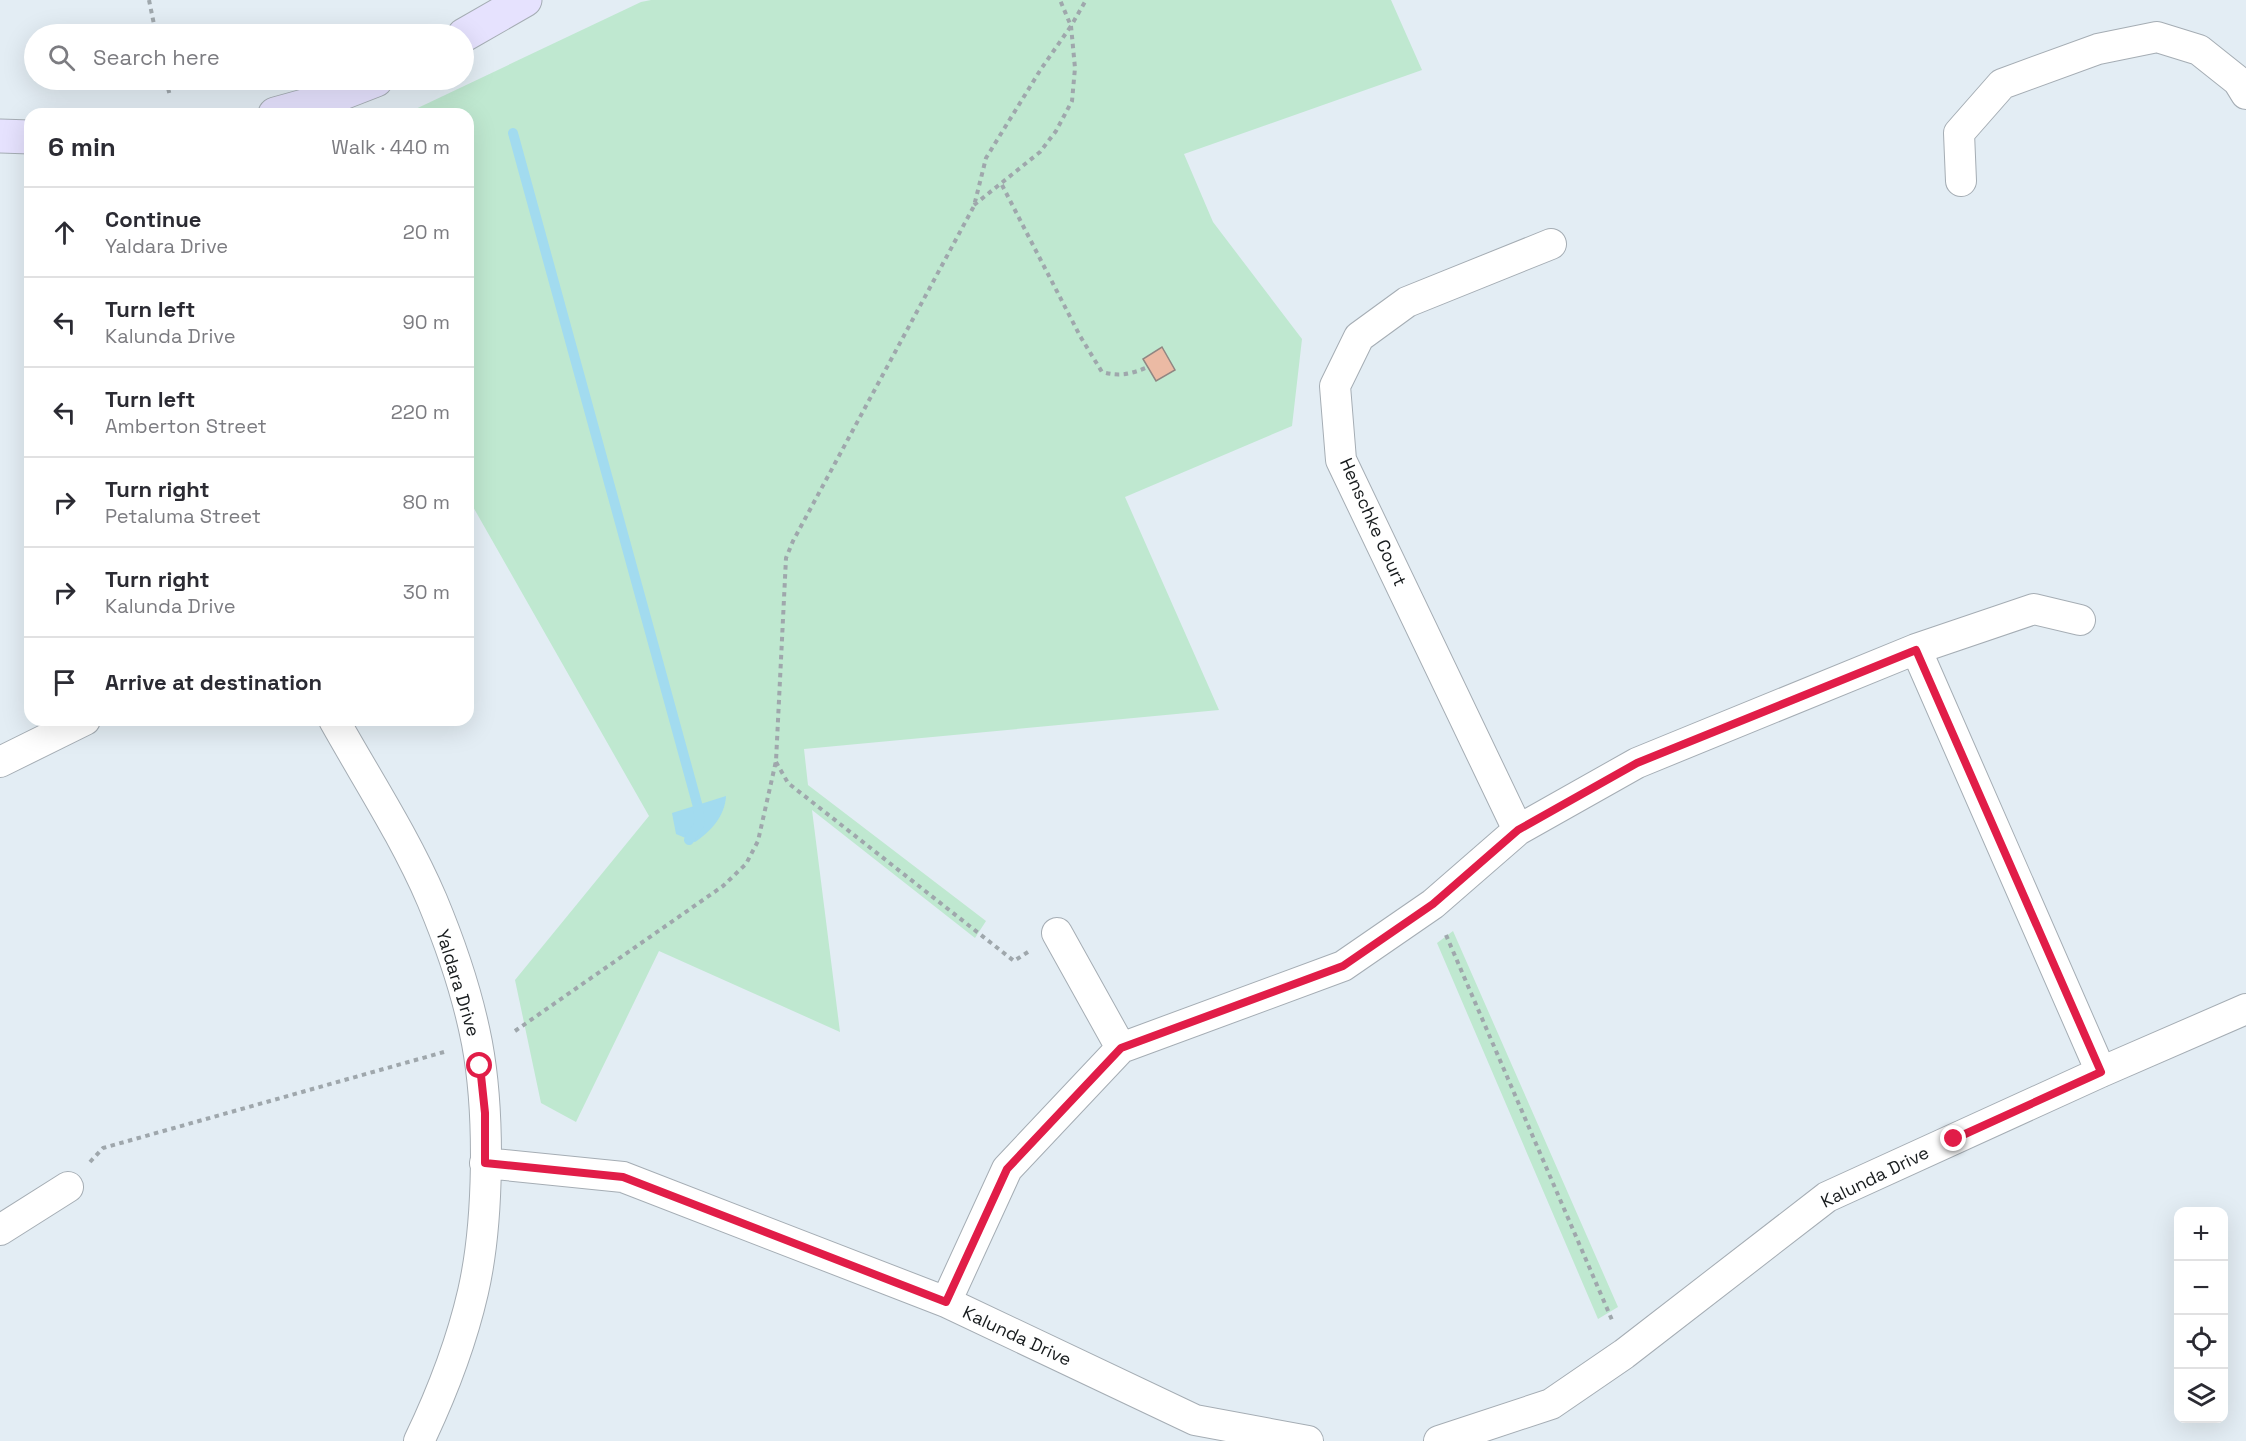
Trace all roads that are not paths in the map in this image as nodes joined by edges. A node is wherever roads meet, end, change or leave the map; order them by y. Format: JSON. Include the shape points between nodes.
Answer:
{"nodes":[{"id":1,"x":525,"y":0,"type":"edge"},
{"id":2,"x":474,"y":29,"type":"edge"},
{"id":3,"x":350,"y":90,"type":"edge"},
{"id":4,"x":2246,"y":94,"type":"edge"},
{"id":5,"x":297,"y":108,"type":"edge"},
{"id":6,"x":0,"y":136,"type":"edge"},
{"id":7,"x":24,"y":137,"type":"edge"},
{"id":8,"x":1961,"y":181,"type":"dead end"},
{"id":9,"x":1551,"y":244,"type":"dead end"},
{"id":10,"x":2080,"y":620,"type":"dead end"},
{"id":11,"x":1916,"y":650,"type":"junction"},
{"id":12,"x":73,"y":726,"type":"edge"},
{"id":13,"x":337,"y":726,"type":"edge"},
{"id":14,"x":0,"y":762,"type":"edge"},
{"id":15,"x":1518,"y":830,"type":"junction"},
{"id":16,"x":1058,"y":933,"type":"road end"},
{"id":17,"x":2246,"y":1009,"type":"edge"},
{"id":18,"x":1121,"y":1048,"type":"junction"},
{"id":19,"x":2101,"y":1072,"type":"junction"},
{"id":20,"x":485,"y":1163,"type":"junction"},
{"id":21,"x":68,"y":1187,"type":"road end"},
{"id":22,"x":0,"y":1230,"type":"edge"},
{"id":23,"x":946,"y":1302,"type":"junction"},
{"id":24,"x":419,"y":1441,"type":"edge"},
{"id":25,"x":1308,"y":1441,"type":"edge"},
{"id":26,"x":1439,"y":1441,"type":"edge"}],
"edges":[{"from":1,"to":2,"type":"street"},
{"from":3,"to":5,"type":"street"},
{"from":4,"to":8,"type":"street","via":[[2238,81],[2199,50],[2157,37],[2098,49],[2002,84],[1959,133]]},
{"from":6,"to":7,"type":"street"},
{"from":9,"to":15,"type":"street","name":"Henschke Court","via":[[1407,302],[1359,337],[1335,386],[1341,460]]},
{"from":10,"to":11,"type":"street","via":[[2034,609]]},
{"from":11,"to":15,"type":"street","via":[[1637,763]]},
{"from":11,"to":19,"type":"street"},
{"from":12,"to":14,"type":"street"},
{"from":13,"to":20,"type":"street","name":"Yaldara Drive","via":[[432,900],[460,978],[477,1043],[485,1113]]},
{"from":15,"to":18,"type":"street","via":[[1433,904],[1343,966]]},
{"from":16,"to":18,"type":"street"},
{"from":17,"to":19,"type":"street","name":"Kalunda Drive"},
{"from":18,"to":23,"type":"street","via":[[1007,1169]]},
{"from":19,"to":26,"type":"street","name":"Kalunda Drive","via":[[1827,1197],[1624,1354],[1551,1404]]},
{"from":20,"to":23,"type":"street","name":"Kalunda Drive","via":[[623,1177]]},
{"from":20,"to":24,"type":"street","name":"Yaldara Drive","via":[[483,1221],[473,1290],[445,1383]]},
{"from":21,"to":22,"type":"street"},
{"from":23,"to":25,"type":"street","name":"Kalunda Drive","via":[[1195,1420]]}]}
